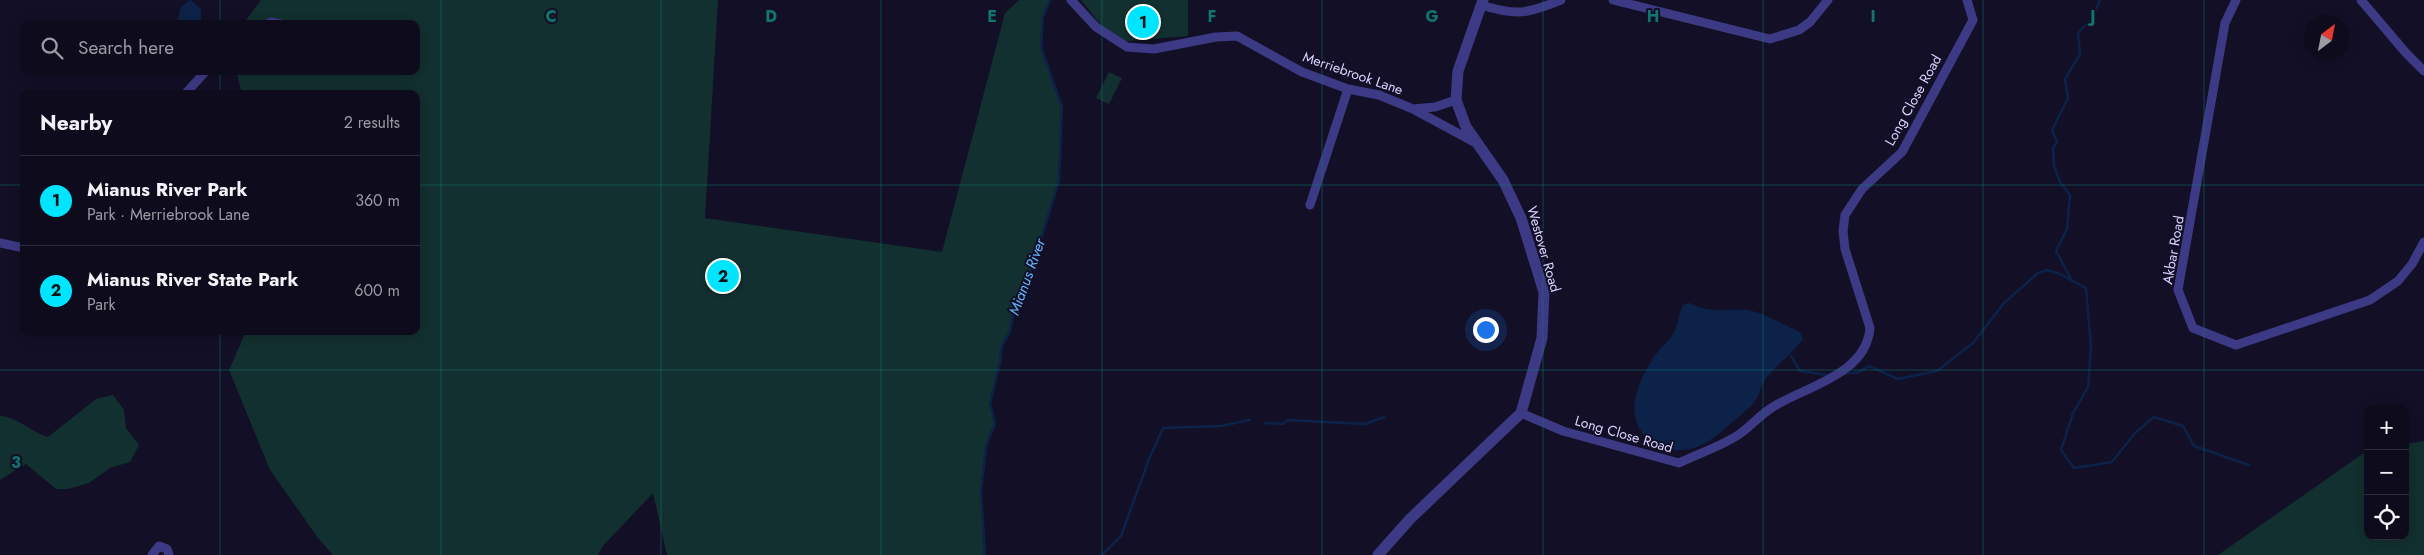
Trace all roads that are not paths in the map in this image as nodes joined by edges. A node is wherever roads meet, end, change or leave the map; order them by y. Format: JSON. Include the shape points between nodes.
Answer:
{"nodes":[{"id":1,"x":1071,"y":0,"type":"edge"},
{"id":2,"x":1561,"y":0,"type":"edge"},
{"id":3,"x":1613,"y":0,"type":"edge"},
{"id":4,"x":1828,"y":0,"type":"edge"},
{"id":5,"x":1967,"y":0,"type":"edge"},
{"id":6,"x":2236,"y":0,"type":"edge"},
{"id":7,"x":2361,"y":0,"type":"edge"},
{"id":8,"x":1482,"y":2,"type":"edge"},
{"id":9,"x":2424,"y":71,"type":"edge"},
{"id":10,"x":202,"y":75,"type":"edge"},
{"id":11,"x":1348,"y":89,"type":"junction"},
{"id":12,"x":189,"y":90,"type":"edge"},
{"id":13,"x":1456,"y":100,"type":"junction"},
{"id":14,"x":1413,"y":109,"type":"junction"},
{"id":15,"x":1474,"y":142,"type":"junction"},
{"id":16,"x":1310,"y":205,"type":"dead end"},
{"id":17,"x":2424,"y":242,"type":"edge"},
{"id":18,"x":0,"y":243,"type":"edge"},
{"id":19,"x":20,"y":247,"type":"edge"},
{"id":20,"x":1521,"y":413,"type":"junction"},
{"id":21,"x":152,"y":555,"type":"edge"},
{"id":22,"x":169,"y":555,"type":"edge"},
{"id":23,"x":1378,"y":555,"type":"edge"}],
"edges":[{"from":1,"to":11,"type":"street","name":"Merriebrook Lane","via":[[1096,28],[1127,47],[1154,49],[1238,36],[1302,72]]},
{"from":2,"to":8,"type":"street","via":[[1519,13],[1507,13]]},
{"from":3,"to":4,"type":"street","via":[[1770,39],[1799,30]]},
{"from":5,"to":20,"type":"street","name":"Long Close Road","via":[[1973,20],[1902,152],[1862,189],[1845,215],[1845,249],[1870,328],[1869,338],[1846,368],[1772,407],[1740,434],[1678,463],[1563,431]]},
{"from":6,"to":17,"type":"street","name":"Akbar Road","via":[[2225,23],[2178,290],[2193,328],[2236,345],[2370,300],[2398,281]]},
{"from":7,"to":9,"type":"street"},
{"from":8,"to":13,"type":"street","name":"Westover Road","via":[[1458,71]]},
{"from":10,"to":12,"type":"street"},
{"from":11,"to":14,"type":"street","name":"Merriebrook Lane","via":[[1379,95]]},
{"from":11,"to":16,"type":"street"},
{"from":13,"to":14,"type":"street","name":"Merriebrook Lane","via":[[1435,107]]},
{"from":13,"to":15,"type":"street","name":"Westover Road"},
{"from":14,"to":15,"type":"street","name":"Merriebrook Lane"},
{"from":15,"to":20,"type":"street","name":"Westover Road","via":[[1514,198],[1544,292],[1542,338]]},
{"from":18,"to":19,"type":"street"},
{"from":20,"to":23,"type":"street","via":[[1410,519]]},
{"from":21,"to":22,"type":"street","via":[[159,546],[167,549]]}]}
